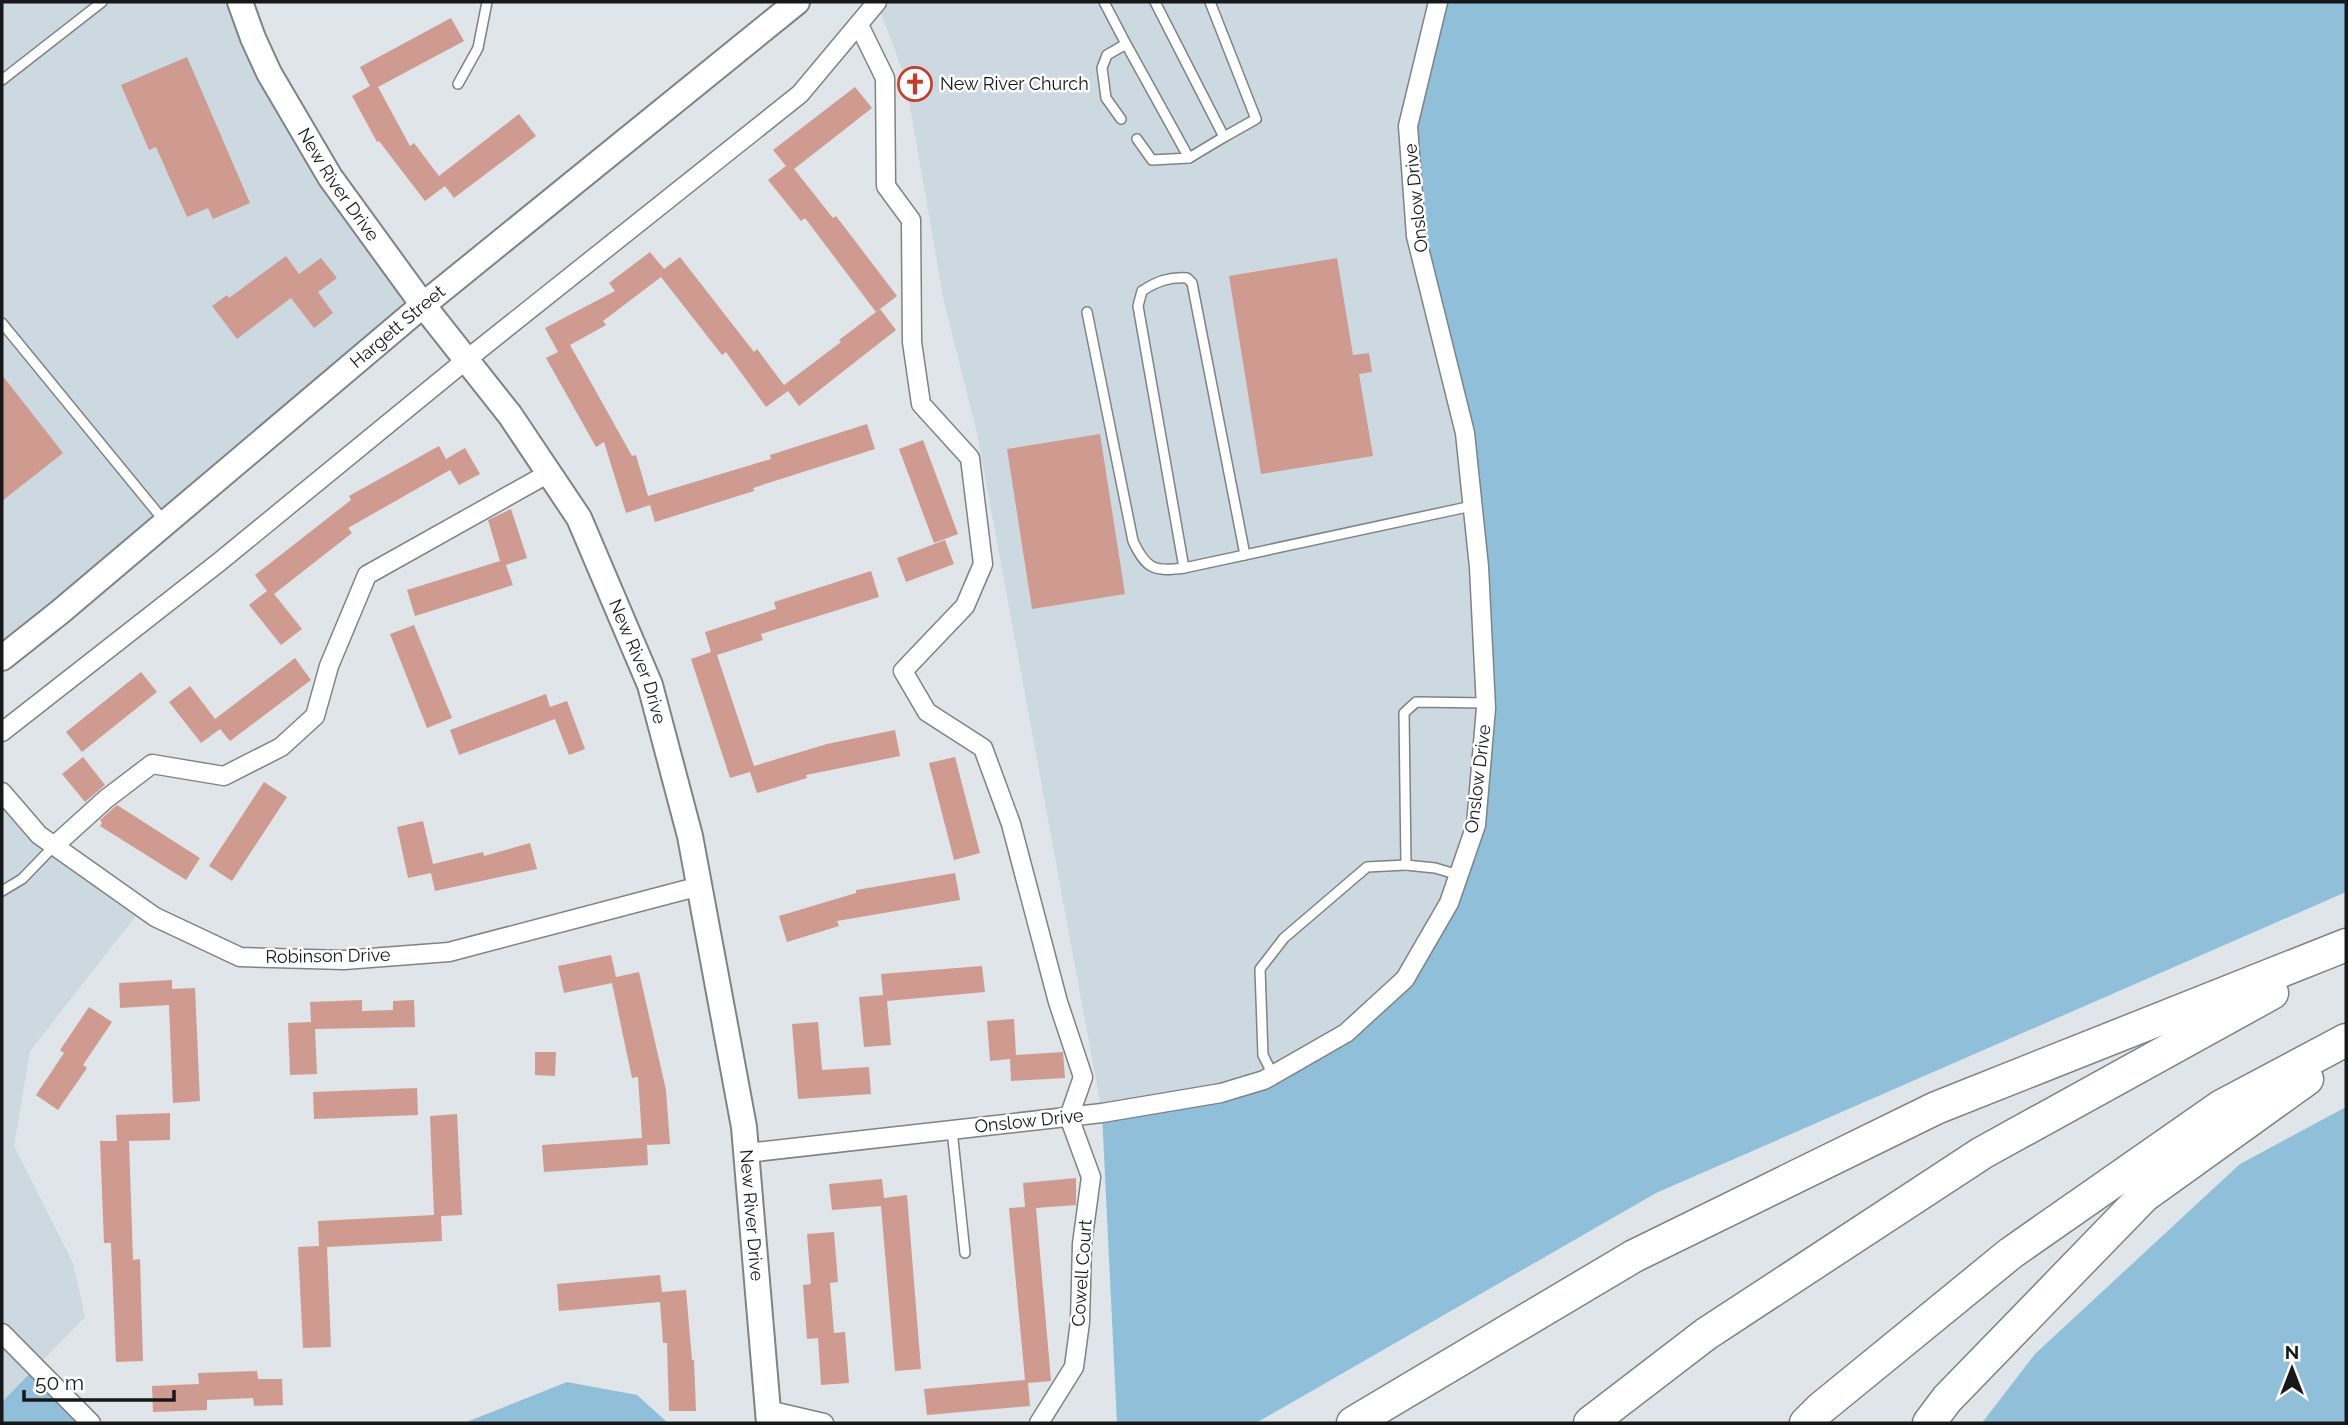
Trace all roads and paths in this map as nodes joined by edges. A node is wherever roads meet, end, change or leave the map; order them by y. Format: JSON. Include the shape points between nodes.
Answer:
{"nodes":[{"id":1,"x":102,"y":2,"type":"edge"},
{"id":2,"x":240,"y":2,"type":"edge"},
{"id":3,"x":487,"y":2,"type":"edge"},
{"id":4,"x":797,"y":2,"type":"edge"},
{"id":5,"x":877,"y":2,"type":"edge"},
{"id":6,"x":1104,"y":2,"type":"edge"},
{"id":7,"x":1155,"y":2,"type":"edge"},
{"id":8,"x":1210,"y":2,"type":"edge"},
{"id":9,"x":1438,"y":2,"type":"edge"},
{"id":10,"x":859,"y":25,"type":"junction"},
{"id":11,"x":1126,"y":44,"type":"junction"},
{"id":12,"x":2,"y":80,"type":"edge"},
{"id":13,"x":458,"y":84,"type":"dead end"},
{"id":14,"x":1121,"y":119,"type":"dead end"},
{"id":15,"x":1224,"y":137,"type":"junction"},
{"id":16,"x":1137,"y":139,"type":"dead end"},
{"id":17,"x":1189,"y":158,"type":"junction"},
{"id":18,"x":423,"y":305,"type":"junction"},
{"id":19,"x":1087,"y":312,"type":"dead end"},
{"id":20,"x":2,"y":323,"type":"edge"},
{"id":21,"x":466,"y":360,"type":"junction"},
{"id":22,"x":549,"y":473,"type":"junction"},
{"id":23,"x":1472,"y":506,"type":"junction"},
{"id":24,"x":165,"y":523,"type":"junction"},
{"id":25,"x":1245,"y":555,"type":"junction"},
{"id":26,"x":1184,"y":568,"type":"junction"},
{"id":27,"x":2,"y":658,"type":"edge"},
{"id":28,"x":1486,"y":703,"type":"junction"},
{"id":29,"x":2,"y":733,"type":"edge"},
{"id":30,"x":2,"y":792,"type":"edge"},
{"id":31,"x":54,"y":846,"type":"junction"},
{"id":32,"x":1406,"y":865,"type":"junction"},
{"id":33,"x":1459,"y":875,"type":"junction"},
{"id":34,"x":700,"y":886,"type":"junction"},
{"id":35,"x":2,"y":891,"type":"edge"},
{"id":36,"x":2346,"y":945,"type":"edge"},
{"id":37,"x":2346,"y":951,"type":"edge"},
{"id":38,"x":2346,"y":1040,"type":"edge"},
{"id":39,"x":2346,"y":1051,"type":"edge"},
{"id":40,"x":1273,"y":1075,"type":"junction"},
{"id":41,"x":1069,"y":1117,"type":"junction"},
{"id":42,"x":952,"y":1130,"type":"junction"},
{"id":43,"x":747,"y":1153,"type":"junction"},
{"id":44,"x":965,"y":1253,"type":"dead end"},
{"id":45,"x":2,"y":1333,"type":"edge"},
{"id":46,"x":768,"y":1417,"type":"edge"},
{"id":47,"x":91,"y":1423,"type":"edge"},
{"id":48,"x":824,"y":1423,"type":"edge"},
{"id":49,"x":1039,"y":1423,"type":"edge"},
{"id":50,"x":1353,"y":1423,"type":"edge"},
{"id":51,"x":1590,"y":1423,"type":"edge"},
{"id":52,"x":1806,"y":1423,"type":"edge"},
{"id":53,"x":1929,"y":1423,"type":"edge"}],
"edges":[{"from":1,"to":12,"type":"lane"},
{"from":2,"to":18,"type":"street","name":"New River Drive","via":[[269,73],[330,177]]},
{"from":3,"to":13,"type":"lane","via":[[478,48]]},
{"from":4,"to":18,"type":"street","name":"Hargett Street"},
{"from":5,"to":10,"type":"street"},
{"from":6,"to":11,"type":"lane"},
{"from":7,"to":15,"type":"lane"},
{"from":8,"to":15,"type":"lane","via":[[1256,119]]},
{"from":9,"to":23,"type":"street","name":"Onslow Drive","via":[[1408,126],[1416,236],[1465,433]]},
{"from":10,"to":21,"type":"street","via":[[800,94]]},
{"from":10,"to":41,"type":"street","via":[[885,78],[886,186],[911,220],[912,342],[921,404],[970,458],[983,564],[965,606],[903,671],[927,712],[983,748],[1011,824],[1058,1002],[1083,1077]]},
{"from":11,"to":14,"type":"lane","via":[[1107,55],[1102,68],[1106,98]]},
{"from":11,"to":17,"type":"lane"},
{"from":15,"to":17,"type":"lane"},
{"from":16,"to":17,"type":"lane","via":[[1152,160]]},
{"from":18,"to":21,"type":"street","name":"New River Drive"},
{"from":18,"to":24,"type":"street","name":"Hargett Street"},
{"from":19,"to":26,"type":"lane","via":[[1133,541],[1142,561],[1152,568]]},
{"from":20,"to":24,"type":"lane"},
{"from":21,"to":22,"type":"street","name":"New River Drive"},
{"from":21,"to":29,"type":"street"},
{"from":22,"to":31,"type":"street","via":[[367,575],[329,666],[316,716],[281,747],[224,776],[152,764]]},
{"from":22,"to":34,"type":"street","name":"New River Drive","via":[[579,518],[650,685]]},
{"from":23,"to":25,"type":"lane"},
{"from":23,"to":28,"type":"street","name":"Onslow Drive"},
{"from":24,"to":27,"type":"street","name":"Hargett Street"},
{"from":25,"to":26,"type":"lane"},
{"from":25,"to":26,"type":"lane","via":[[1192,283],[1173,277],[1142,291],[1138,306]]},
{"from":28,"to":32,"type":"lane","via":[[1416,702],[1404,713]]},
{"from":28,"to":33,"type":"street","name":"Onslow Drive","via":[[1476,825]]},
{"from":30,"to":31,"type":"street","name":"Robinson Drive"},
{"from":31,"to":34,"type":"street","name":"Robinson Drive","via":[[155,917],[240,957],[344,960],[449,951]]},
{"from":31,"to":35,"type":"lane","via":[[22,879]]},
{"from":32,"to":33,"type":"lane"},
{"from":32,"to":40,"type":"lane","via":[[1367,867],[1283,939],[1260,969],[1262,1055]]},
{"from":33,"to":40,"type":"street","name":"Onslow Drive","via":[[1450,903],[1405,979],[1346,1032]]},
{"from":34,"to":43,"type":"street","name":"New River Drive"},
{"from":36,"to":50,"type":"highway","via":[[1936,1108],[1634,1256]]},
{"from":37,"to":51,"type":"highway","via":[[1982,1153],[1706,1334]]},
{"from":38,"to":52,"type":"highway","via":[[2220,1107],[2011,1253]]},
{"from":39,"to":53,"type":"highway","via":[[2144,1196]]},
{"from":40,"to":41,"type":"street","name":"Onslow Drive","via":[[1221,1093]]},
{"from":41,"to":42,"type":"street","name":"Onslow Drive"},
{"from":41,"to":49,"type":"street","name":"Cowell Court","via":[[1091,1177],[1082,1244],[1080,1322],[1074,1367]]},
{"from":42,"to":43,"type":"street","name":"Onslow Drive"},
{"from":42,"to":44,"type":"lane"},
{"from":43,"to":46,"type":"street","name":"New River Drive"},
{"from":45,"to":47,"type":"street"},
{"from":46,"to":48,"type":"street"}]}
